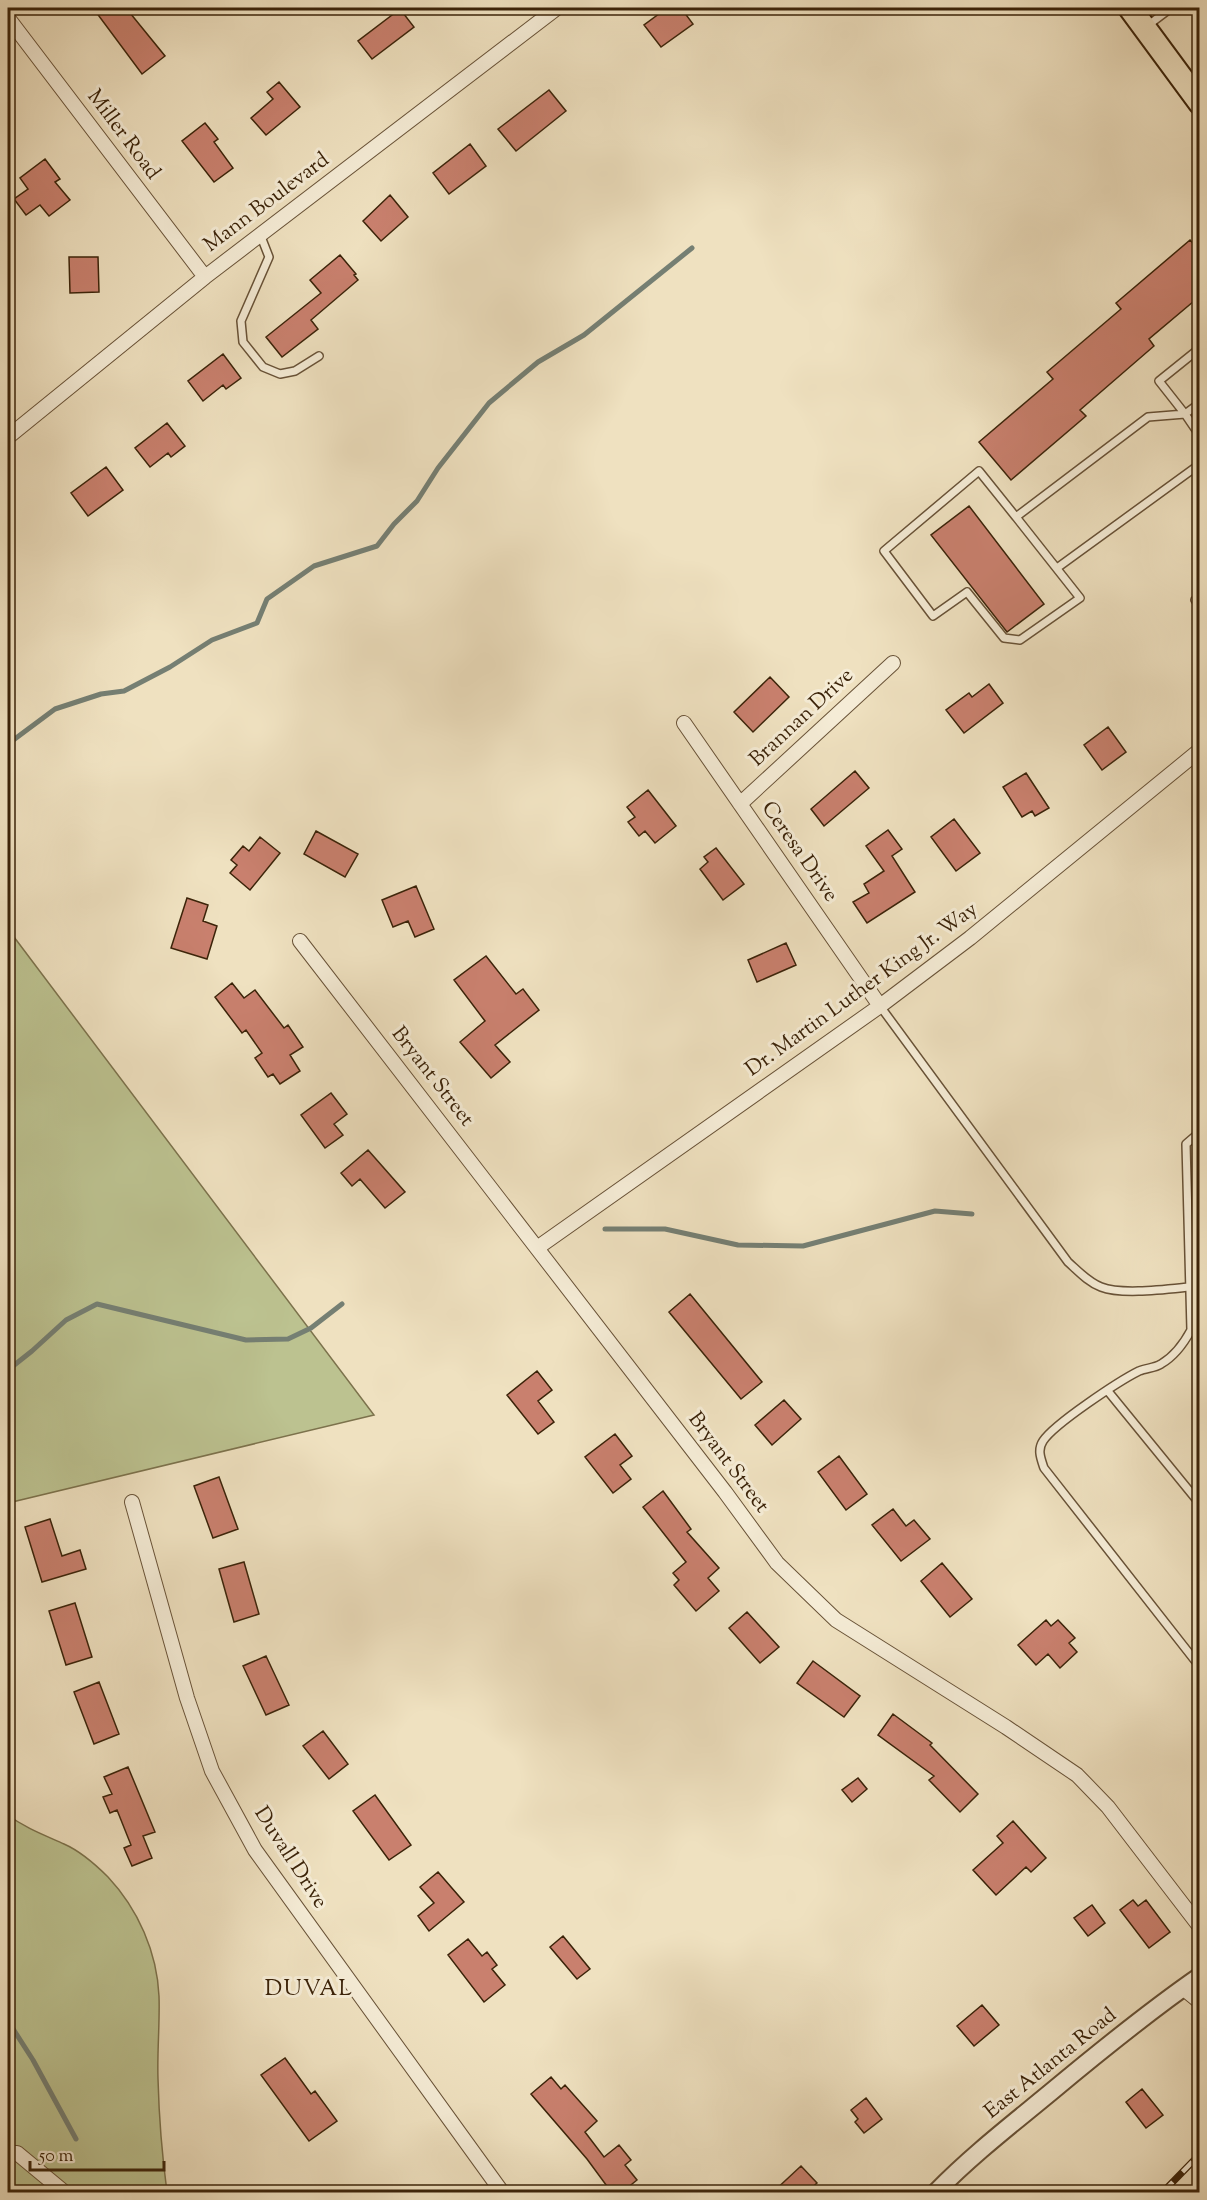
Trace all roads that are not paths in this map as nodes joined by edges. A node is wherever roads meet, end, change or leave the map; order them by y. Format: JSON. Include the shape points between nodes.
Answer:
{"nodes":[{"id":1,"x":557,"y":8,"type":"edge"},
{"id":2,"x":1130,"y":8,"type":"edge"},
{"id":3,"x":1171,"y":8,"type":"edge"},
{"id":4,"x":8,"y":18,"type":"edge"},
{"id":5,"x":1145,"y":27,"type":"junction"},
{"id":6,"x":1200,"y":104,"type":"edge"},
{"id":7,"x":260,"y":234,"type":"junction"},
{"id":8,"x":205,"y":277,"type":"junction"},
{"id":9,"x":1200,"y":348,"type":"edge"},
{"id":10,"x":319,"y":356,"type":"dead end"},
{"id":11,"x":1200,"y":403,"type":"edge"},
{"id":12,"x":1185,"y":414,"type":"junction"},
{"id":13,"x":1200,"y":436,"type":"edge"},
{"id":14,"x":8,"y":437,"type":"edge"},
{"id":15,"x":1200,"y":464,"type":"edge"},
{"id":16,"x":1016,"y":517,"type":"junction"},
{"id":17,"x":1057,"y":568,"type":"junction"},
{"id":18,"x":1200,"y":596,"type":"edge"},
{"id":19,"x":1200,"y":605,"type":"edge"},
{"id":20,"x":893,"y":663,"type":"dead end"},
{"id":21,"x":684,"y":723,"type":"dead end"},
{"id":22,"x":1200,"y":750,"type":"edge"},
{"id":23,"x":740,"y":804,"type":"junction"},
{"id":24,"x":300,"y":941,"type":"dead end"},
{"id":25,"x":880,"y":1006,"type":"junction"},
{"id":26,"x":1200,"y":1132,"type":"edge"},
{"id":27,"x":537,"y":1248,"type":"junction"},
{"id":28,"x":1200,"y":1286,"type":"edge"},
{"id":29,"x":1191,"y":1287,"type":"junction"},
{"id":30,"x":1107,"y":1390,"type":"junction"},
{"id":31,"x":132,"y":1502,"type":"dead end"},
{"id":32,"x":1200,"y":1504,"type":"edge"},
{"id":33,"x":1200,"y":1667,"type":"edge"},
{"id":34,"x":1200,"y":1927,"type":"edge"},
{"id":35,"x":1200,"y":1976,"type":"edge"},
{"id":36,"x":1183,"y":1988,"type":"junction"},
{"id":37,"x":1200,"y":2002,"type":"edge"},
{"id":38,"x":8,"y":2153,"type":"edge"},
{"id":39,"x":64,"y":2193,"type":"edge"},
{"id":40,"x":502,"y":2193,"type":"edge"},
{"id":41,"x":936,"y":2193,"type":"edge"}],
"edges":[{"from":1,"to":7,"type":"street","name":"Mann Boulevard"},
{"from":2,"to":5,"type":"highway"},
{"from":3,"to":5,"type":"lane"},
{"from":4,"to":8,"type":"street","name":"Miller Road"},
{"from":5,"to":6,"type":"highway"},
{"from":7,"to":8,"type":"street","name":"Mann Boulevard"},
{"from":7,"to":10,"type":"lane","via":[[269,257],[241,321],[243,342],[263,367],[280,374],[295,371]]},
{"from":8,"to":14,"type":"street","name":"Mann Boulevard"},
{"from":9,"to":12,"type":"lane","via":[[1159,381]]},
{"from":11,"to":12,"type":"lane"},
{"from":12,"to":13,"type":"lane"},
{"from":12,"to":16,"type":"lane","via":[[1148,417]]},
{"from":15,"to":17,"type":"lane"},
{"from":16,"to":17,"type":"lane"},
{"from":16,"to":17,"type":"lane","via":[[979,471],[884,551],[933,616],[967,592],[1004,638],[1015,641],[1080,598]]},
{"from":18,"to":19,"type":"lane","via":[[1195,600]]},
{"from":20,"to":23,"type":"street","name":"Brannan Drive"},
{"from":21,"to":23,"type":"street","name":"Ceresa Drive"},
{"from":22,"to":25,"type":"street","name":"Dr. Martin Luther King Jr. Way","via":[[970,938]]},
{"from":23,"to":25,"type":"street","name":"Ceresa Drive"},
{"from":24,"to":27,"type":"street","name":"Bryant Street"},
{"from":25,"to":27,"type":"street","name":"Dr. Martin Luther King Jr. Way"},
{"from":25,"to":29,"type":"lane","via":[[1068,1262],[1084,1277],[1102,1288],[1132,1291]]},
{"from":26,"to":29,"type":"lane","via":[[1186,1144]]},
{"from":27,"to":34,"type":"street","name":"Bryant Street","via":[[777,1563],[836,1620],[1077,1775],[1107,1807]]},
{"from":28,"to":29,"type":"lane"},
{"from":29,"to":30,"type":"lane","via":[[1191,1330],[1174,1355]]},
{"from":30,"to":32,"type":"lane"},
{"from":30,"to":33,"type":"lane","via":[[1042,1442],[1039,1454],[1044,1468]]},
{"from":31,"to":40,"type":"street","name":"Duvall Drive","via":[[187,1698],[212,1771],[249,1840]]},
{"from":35,"to":36,"type":"street","name":"East Atlanta Road"},
{"from":36,"to":37,"type":"street"},
{"from":36,"to":41,"type":"street","name":"East Atlanta Road","via":[[972,2157]]},
{"from":38,"to":39,"type":"street","via":[[17,2153]]}]}
